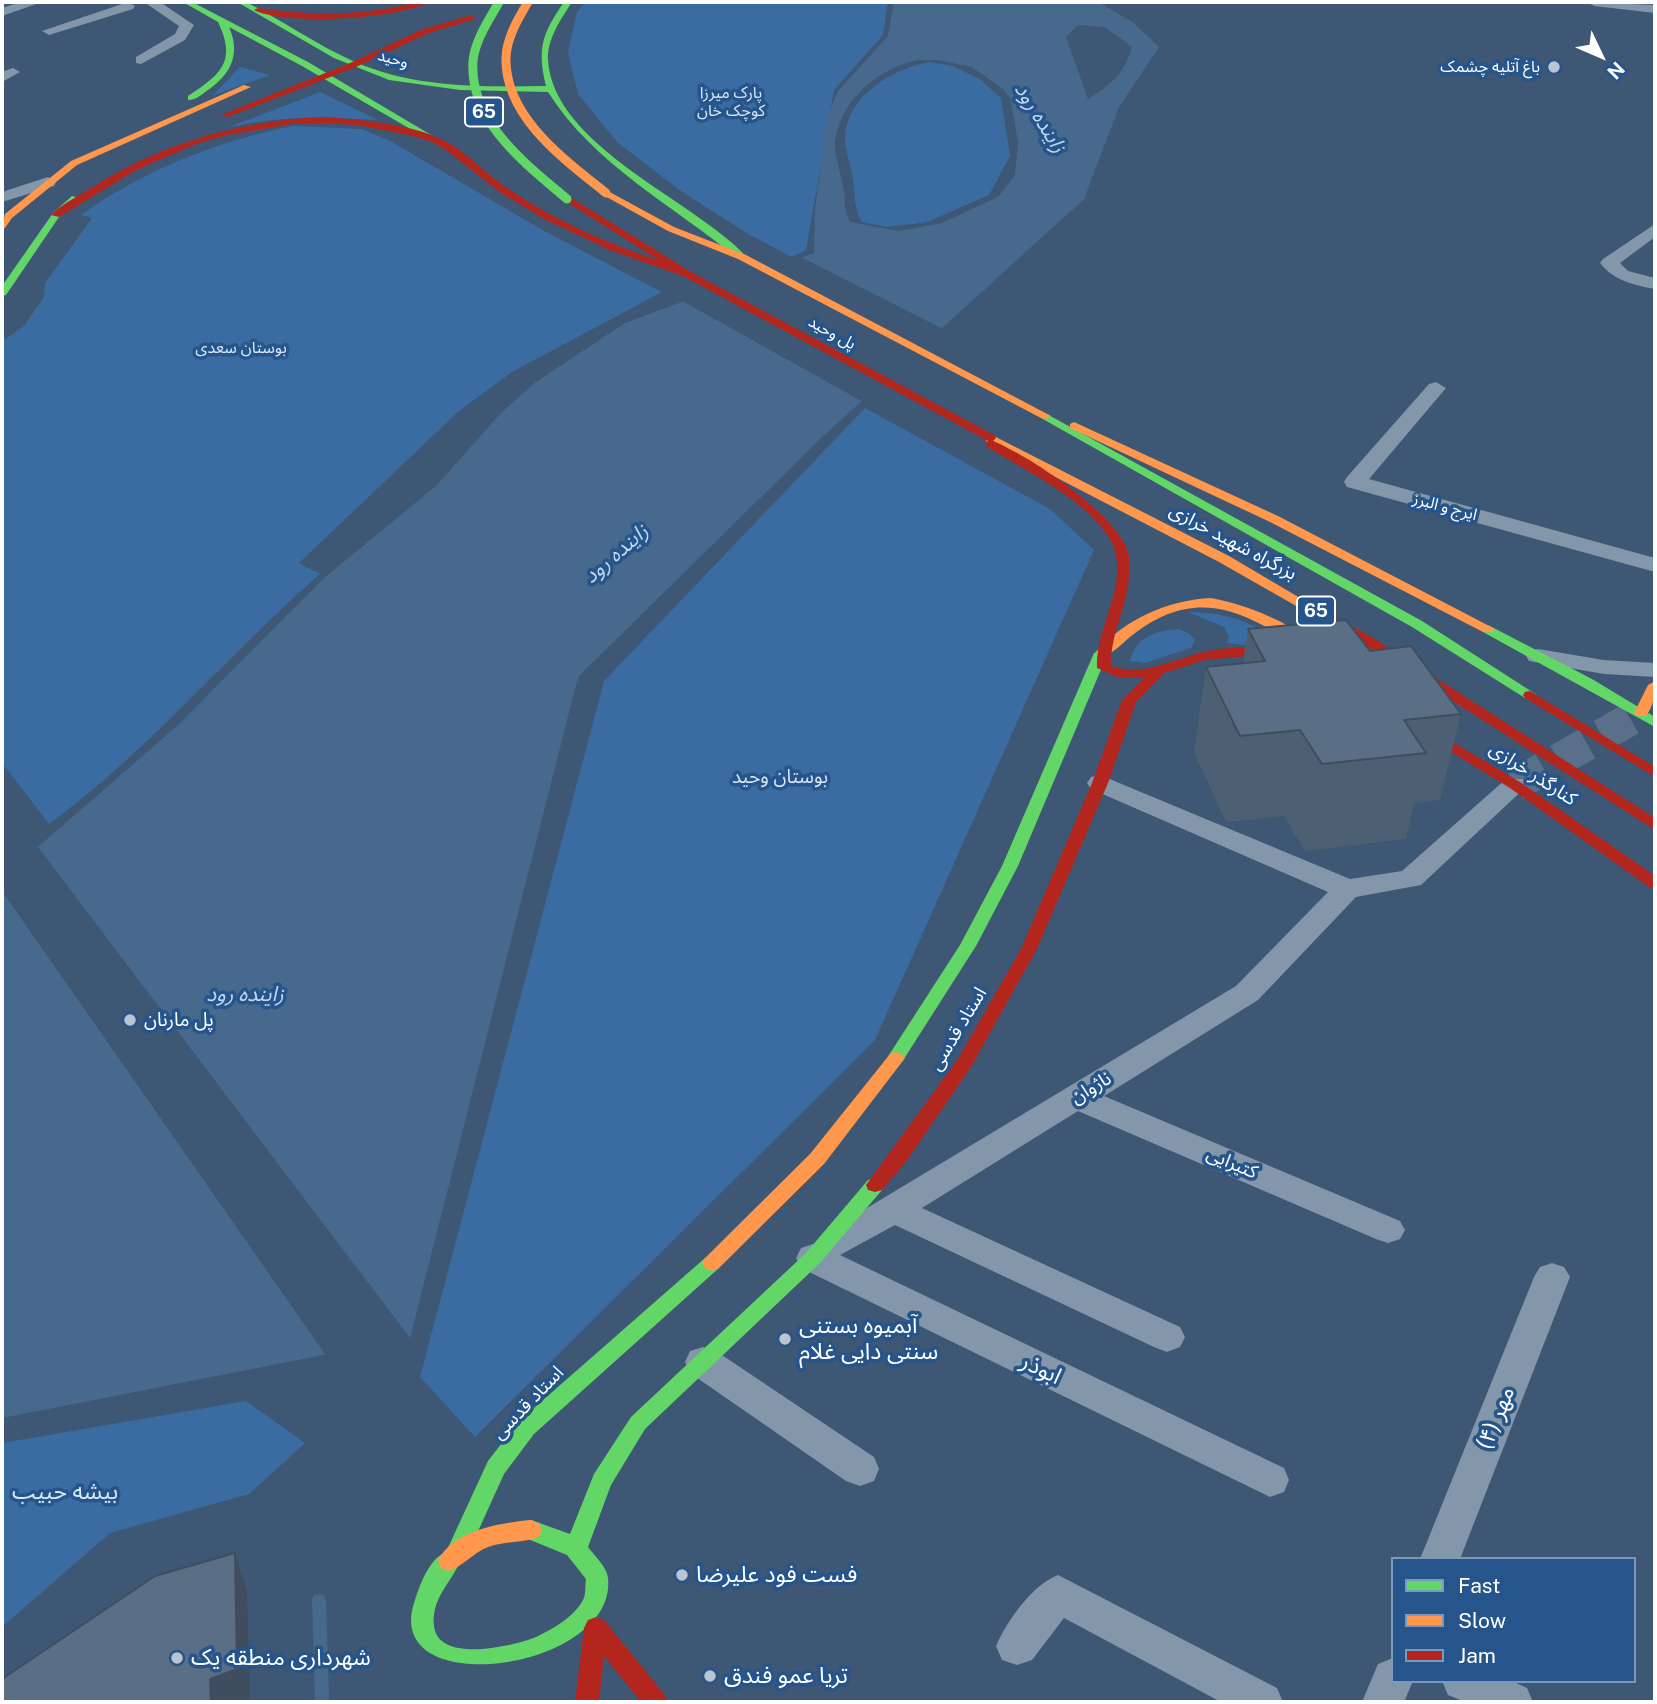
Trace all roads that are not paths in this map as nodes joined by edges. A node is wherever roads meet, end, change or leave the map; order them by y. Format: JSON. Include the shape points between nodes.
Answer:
{"nodes":[{"id":1,"x":35,"y":2,"type":"edge"},
{"id":2,"x":150,"y":2,"type":"edge"},
{"id":3,"x":187,"y":2,"type":"edge"},
{"id":4,"x":241,"y":2,"type":"edge"},
{"id":5,"x":425,"y":2,"type":"edge"},
{"id":6,"x":499,"y":2,"type":"edge"},
{"id":7,"x":528,"y":2,"type":"edge"},
{"id":8,"x":1594,"y":2,"type":"edge"},
{"id":9,"x":441,"y":4,"type":"edge"},
{"id":10,"x":80,"y":6,"type":"dead end"},
{"id":11,"x":128,"y":6,"type":"dead end"},
{"id":12,"x":564,"y":9,"type":"edge"},
{"id":13,"x":1655,"y":9,"type":"edge"},
{"id":14,"x":258,"y":10,"type":"junction"},
{"id":15,"x":2,"y":12,"type":"edge"},
{"id":16,"x":106,"y":13,"type":"junction"},
{"id":17,"x":472,"y":17,"type":"junction"},
{"id":18,"x":221,"y":19,"type":"junction"},
{"id":19,"x":385,"y":29,"type":"dead end"},
{"id":20,"x":49,"y":31,"type":"dead end"},
{"id":21,"x":352,"y":45,"type":"dead end"},
{"id":22,"x":334,"y":53,"type":"junction"},
{"id":23,"x":141,"y":60,"type":"dead end"},
{"id":24,"x":305,"y":64,"type":"junction"},
{"id":25,"x":354,"y":65,"type":"junction"},
{"id":26,"x":283,"y":73,"type":"dead end"},
{"id":27,"x":325,"y":76,"type":"junction"},
{"id":28,"x":262,"y":81,"type":"dead end"},
{"id":29,"x":452,"y":87,"type":"junction"},
{"id":30,"x":552,"y":89,"type":"junction"},
{"id":31,"x":411,"y":124,"type":"junction"},
{"id":32,"x":439,"y":142,"type":"junction"},
{"id":33,"x":74,"y":163,"type":"junction"},
{"id":34,"x":48,"y":182,"type":"junction"},
{"id":35,"x":2,"y":197,"type":"edge"},
{"id":36,"x":55,"y":215,"type":"junction"},
{"id":37,"x":2,"y":226,"type":"edge"},
{"id":38,"x":1655,"y":229,"type":"edge"},
{"id":39,"x":742,"y":257,"type":"junction"},
{"id":40,"x":687,"y":274,"type":"junction"},
{"id":41,"x":1655,"y":284,"type":"edge"},
{"id":42,"x":2,"y":293,"type":"edge"},
{"id":43,"x":1436,"y":388,"type":"dead end"},
{"id":44,"x":1018,"y":401,"type":"junction"},
{"id":45,"x":961,"y":423,"type":"junction"},
{"id":46,"x":1655,"y":565,"type":"edge"},
{"id":47,"x":1136,"y":620,"type":"junction"},
{"id":48,"x":1198,"y":621,"type":"dead end"},
{"id":49,"x":1213,"y":632,"type":"dead end"},
{"id":50,"x":1101,"y":653,"type":"junction"},
{"id":51,"x":1205,"y":656,"type":"junction"},
{"id":52,"x":1538,"y":656,"type":"junction"},
{"id":53,"x":1655,"y":670,"type":"edge"},
{"id":54,"x":1158,"y":673,"type":"junction"},
{"id":55,"x":1655,"y":685,"type":"edge"},
{"id":56,"x":1648,"y":712,"type":"edge"},
{"id":57,"x":1396,"y":713,"type":"edge"},
{"id":58,"x":1655,"y":723,"type":"edge"},
{"id":59,"x":1654,"y":772,"type":"edge"},
{"id":60,"x":1100,"y":783,"type":"junction"},
{"id":61,"x":1515,"y":785,"type":"junction"},
{"id":62,"x":1655,"y":825,"type":"edge"},
{"id":63,"x":1655,"y":883,"type":"edge"},
{"id":64,"x":1347,"y":889,"type":"junction"},
{"id":65,"x":1076,"y":1097,"type":"junction"},
{"id":66,"x":892,"y":1209,"type":"junction"},
{"id":67,"x":1388,"y":1230,"type":"dead end"},
{"id":68,"x":813,"y":1258,"type":"junction"},
{"id":69,"x":1552,"y":1277,"type":"dead end"},
{"id":70,"x":1167,"y":1337,"type":"dead end"},
{"id":71,"x":703,"y":1362,"type":"junction"},
{"id":72,"x":860,"y":1469,"type":"dead end"},
{"id":73,"x":1270,"y":1480,"type":"dead end"},
{"id":74,"x":576,"y":1548,"type":"junction"},
{"id":75,"x":457,"y":1553,"type":"junction"},
{"id":76,"x":1441,"y":1557,"type":"edge"},
{"id":77,"x":596,"y":1629,"type":"junction"},
{"id":78,"x":1017,"y":1646,"type":"dead end"},
{"id":79,"x":572,"y":1662,"type":"dead end"},
{"id":80,"x":442,"y":1671,"type":"dead end"},
{"id":81,"x":1391,"y":1683,"type":"edge"},
{"id":82,"x":1468,"y":1683,"type":"edge"},
{"id":83,"x":587,"y":1702,"type":"edge"},
{"id":84,"x":656,"y":1702,"type":"edge"},
{"id":85,"x":1262,"y":1702,"type":"edge"},
{"id":86,"x":1383,"y":1702,"type":"edge"},
{"id":87,"x":1512,"y":1702,"type":"edge"}],
"edges":[{"from":1,"to":15,"type":"street"},
{"from":2,"to":23,"type":"street","via":[[187,25],[180,37]]},
{"from":3,"to":18,"type":"main road"},
{"from":4,"to":14,"type":"main road","name":"وحید"},
{"from":5,"to":14,"type":"main road","via":[[378,15],[340,19]]},
{"from":6,"to":40,"type":"main road","number":"65","bridge":true,"via":[[484,22],[474,51],[473,91],[480,106],[530,169],[566,198]]},
{"from":7,"to":39,"type":"main road","number":"65","bridge":true,"via":[[513,24],[507,51],[509,89],[521,114],[563,158],[606,193],[671,229]]},
{"from":8,"to":13,"type":"street"},
{"from":9,"to":17,"type":"main road"},
{"from":9,"to":19,"type":"main road"},
{"from":10,"to":16,"type":"street"},
{"from":11,"to":16,"type":"street"},
{"from":12,"to":17,"type":"main road"},
{"from":12,"to":30,"type":"main road","via":[[548,39],[544,64]]},
{"from":14,"to":18,"type":"main road","via":[[247,19]]},
{"from":14,"to":22,"type":"main road","name":"وحید"},
{"from":16,"to":20,"type":"street"},
{"from":17,"to":25,"type":"main road","via":[[426,31]]},
{"from":18,"to":24,"type":"main road"},
{"from":18,"to":33,"type":"main road","via":[[235,46],[227,71],[188,100],[102,143]]},
{"from":21,"to":22,"type":"main road"},
{"from":22,"to":24,"type":"main road"},
{"from":22,"to":25,"type":"main road","name":"وحید"},
{"from":24,"to":26,"type":"main road"},
{"from":24,"to":27,"type":"main road"},
{"from":25,"to":27,"type":"main road"},
{"from":25,"to":29,"type":"main road","name":"وحید","via":[[401,81]]},
{"from":27,"to":31,"type":"main road"},
{"from":27,"to":36,"type":"main road","via":[[148,148],[110,170]]},
{"from":28,"to":33,"type":"main road"},
{"from":29,"to":30,"type":"main road","name":"وحید"},
{"from":29,"to":31,"type":"main road","via":[[422,91],[404,101]]},
{"from":30,"to":39,"type":"main road","via":[[575,122],[639,183],[726,241]]},
{"from":31,"to":32,"type":"main road"},
{"from":32,"to":36,"type":"main road","via":[[396,128],[342,120],[251,127],[195,142],[141,164]]},
{"from":32,"to":40,"type":"main road","via":[[504,191],[554,221],[615,251]]},
{"from":33,"to":34,"type":"main road"},
{"from":34,"to":35,"type":"street"},
{"from":34,"to":37,"type":"main road"},
{"from":36,"to":42,"type":"main road"},
{"from":38,"to":41,"type":"street","via":[[1609,264],[1622,275]]},
{"from":39,"to":44,"type":"main road","name":"پل وحید","number":"65"},
{"from":40,"to":45,"type":"main road","name":"پل وحید","number":"65"},
{"from":43,"to":46,"type":"street","name":"ایرج و البرز","via":[[1355,482]]},
{"from":44,"to":52,"type":"main road","via":[[1222,491]]},
{"from":44,"to":59,"type":"main road","name":"بزرگراه شهید خرازی","number":"65","via":[[1418,624]]},
{"from":45,"to":50,"type":"main road","via":[[1076,500],[1118,542],[1124,560],[1121,592]]},
{"from":45,"to":62,"type":"main road","name":"بزرگراه شهید خرازی","number":"65","via":[[1224,559],[1365,639]]},
{"from":47,"to":48,"type":"main road","via":[[1168,615]]},
{"from":47,"to":50,"type":"main road"},
{"from":47,"to":51,"type":"main road","name":"استاد قدسی","via":[[1156,608],[1191,599],[1218,601],[1268,621],[1326,667],[1286,657]]},
{"from":49,"to":51,"type":"main road","via":[[1217,643]]},
{"from":50,"to":54,"type":"main road","via":[[1104,668],[1117,676]]},
{"from":50,"to":75,"type":"main road","name":"استاد قدسی","via":[[1029,825],[971,942],[908,1041],[839,1133],[786,1192],[512,1443]]},
{"from":51,"to":54,"type":"main road","name":"استاد قدسی"},
{"from":52,"to":53,"type":"street"},
{"from":52,"to":56,"type":"main road"},
{"from":54,"to":60,"type":"main road","name":"استاد قدسی","via":[[1129,700]]},
{"from":55,"to":56,"type":"main road"},
{"from":56,"to":58,"type":"main road"},
{"from":57,"to":61,"type":"main road","name":"کنارگذر خرازی"},
{"from":60,"to":64,"type":"street"},
{"from":60,"to":68,"type":"main road","name":"استاد قدسی","via":[[1029,949],[965,1063],[898,1158]]},
{"from":61,"to":63,"type":"main road","name":"کنارگذر خرازی"},
{"from":61,"to":64,"type":"street","via":[[1411,878]]},
{"from":64,"to":65,"type":"street","name":"ناژوان","via":[[1247,993]]},
{"from":65,"to":66,"type":"street","name":"ناژوان"},
{"from":65,"to":67,"type":"street","name":"کتیرایی"},
{"from":66,"to":68,"type":"street","name":"ناژوان"},
{"from":66,"to":70,"type":"street"},
{"from":68,"to":71,"type":"main road","name":"استاد قدسی"},
{"from":68,"to":73,"type":"street","name":"ابوذر"},
{"from":69,"to":76,"type":"street","name":"مهر (۴)"},
{"from":71,"to":72,"type":"street"},
{"from":71,"to":74,"type":"main road","name":"استاد قدسی","via":[[638,1423],[602,1481]]},
{"from":74,"to":75,"type":"main road","via":[[556,1536],[506,1531]]},
{"from":74,"to":77,"type":"main road","via":[[590,1564],[598,1584],[601,1606]]},
{"from":75,"to":80,"type":"main road","via":[[437,1573],[425,1598],[422,1625],[427,1650]]},
{"from":77,"to":79,"type":"main road"},
{"from":77,"to":83,"type":"main road"},
{"from":77,"to":84,"type":"main road"},
{"from":78,"to":85,"type":"street","via":[[1058,1594]]},
{"from":81,"to":86,"type":"street"},
{"from":82,"to":87,"type":"street"}]}
